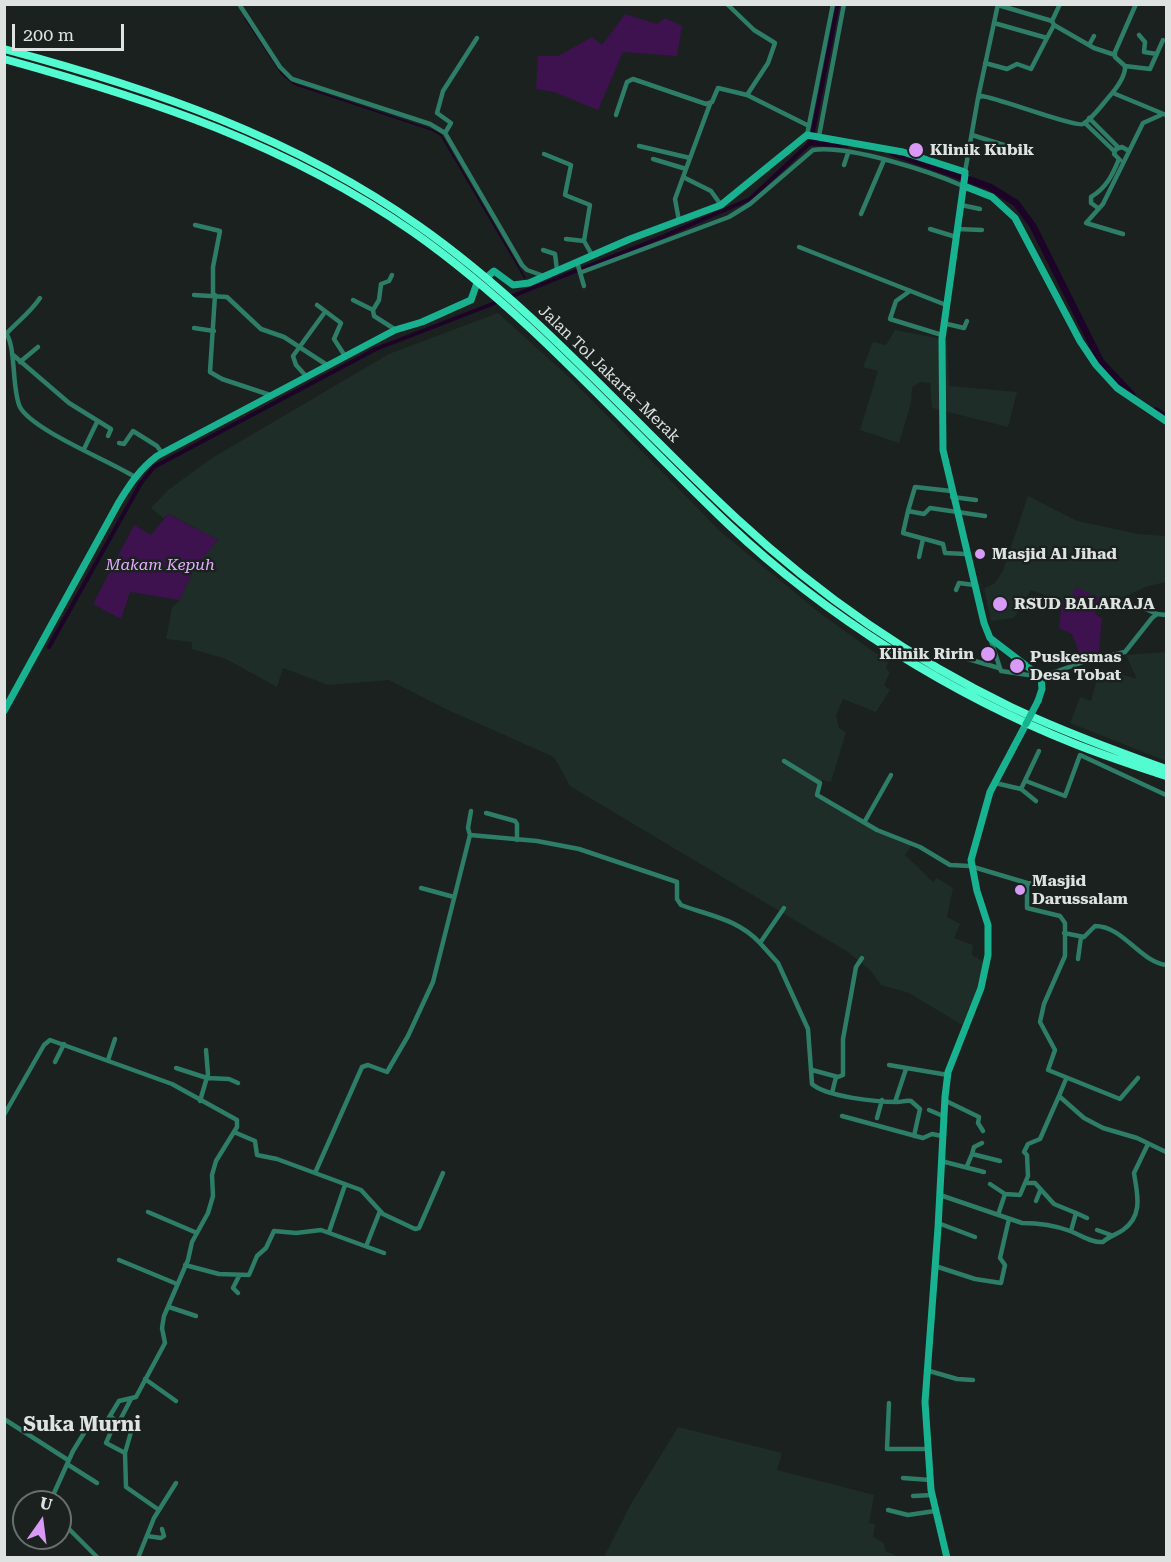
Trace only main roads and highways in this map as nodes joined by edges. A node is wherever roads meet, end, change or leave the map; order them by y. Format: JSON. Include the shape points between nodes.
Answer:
{"nodes":[{"id":1,"x":4,"y":49,"type":"edge"},
{"id":2,"x":4,"y":59,"type":"edge"},
{"id":3,"x":45,"y":70,"type":"junction"},
{"id":4,"x":123,"y":99,"type":"dead end"},
{"id":5,"x":276,"y":159,"type":"dead end"},
{"id":6,"x":964,"y":181,"type":"junction"},
{"id":7,"x":350,"y":192,"type":"junction"},
{"id":8,"x":487,"y":277,"type":"dead end"},
{"id":9,"x":477,"y":283,"type":"dead end"},
{"id":10,"x":516,"y":308,"type":"junction"},
{"id":11,"x":1167,"y":421,"type":"edge"},
{"id":12,"x":4,"y":711,"type":"edge"},
{"id":13,"x":1167,"y":769,"type":"edge"},
{"id":14,"x":1167,"y":776,"type":"edge"},
{"id":15,"x":947,"y":1557,"type":"edge"}],
"edges":[{"from":1,"to":10,"type":"highway","name":"Jalan Tol Jakarta–Merak","via":[[152,93],[249,131],[334,172],[380,199],[497,286]]},
{"from":2,"to":3,"type":"highway","name":"Jalan Tol Jakarta–Merak"},
{"from":3,"to":4,"type":"highway"},
{"from":3,"to":7,"type":"highway","name":"Jalan Tol Jakarta–Merak","via":[[198,119]]},
{"from":5,"to":7,"type":"highway"},
{"from":6,"to":8,"type":"main road","via":[[903,152],[814,136],[721,205],[517,285],[495,271]]},
{"from":6,"to":11,"type":"main road","via":[[992,197],[1015,218],[1096,365],[1117,388]]},
{"from":6,"to":15,"type":"main road","bridge":true,"via":[[942,335],[943,450],[990,638],[1041,677],[1043,685],[984,809],[970,866],[988,925],[989,945],[981,988],[948,1075],[944,1101],[926,1371],[930,1480]]},
{"from":7,"to":10,"type":"highway","name":"Jalan Tol Jakarta–Merak","via":[[415,233]]},
{"from":9,"to":12,"type":"main road","via":[[471,300],[396,330],[306,376],[162,453],[135,477]]},
{"from":10,"to":13,"type":"highway","name":"Jalan Tol Jakarta–Merak","via":[[738,520],[871,626],[1010,706],[1079,737]]},
{"from":10,"to":14,"type":"highway","name":"Jalan Tol Jakarta–Merak","via":[[732,527],[811,593],[901,656],[1007,714],[1075,744]]}]}
